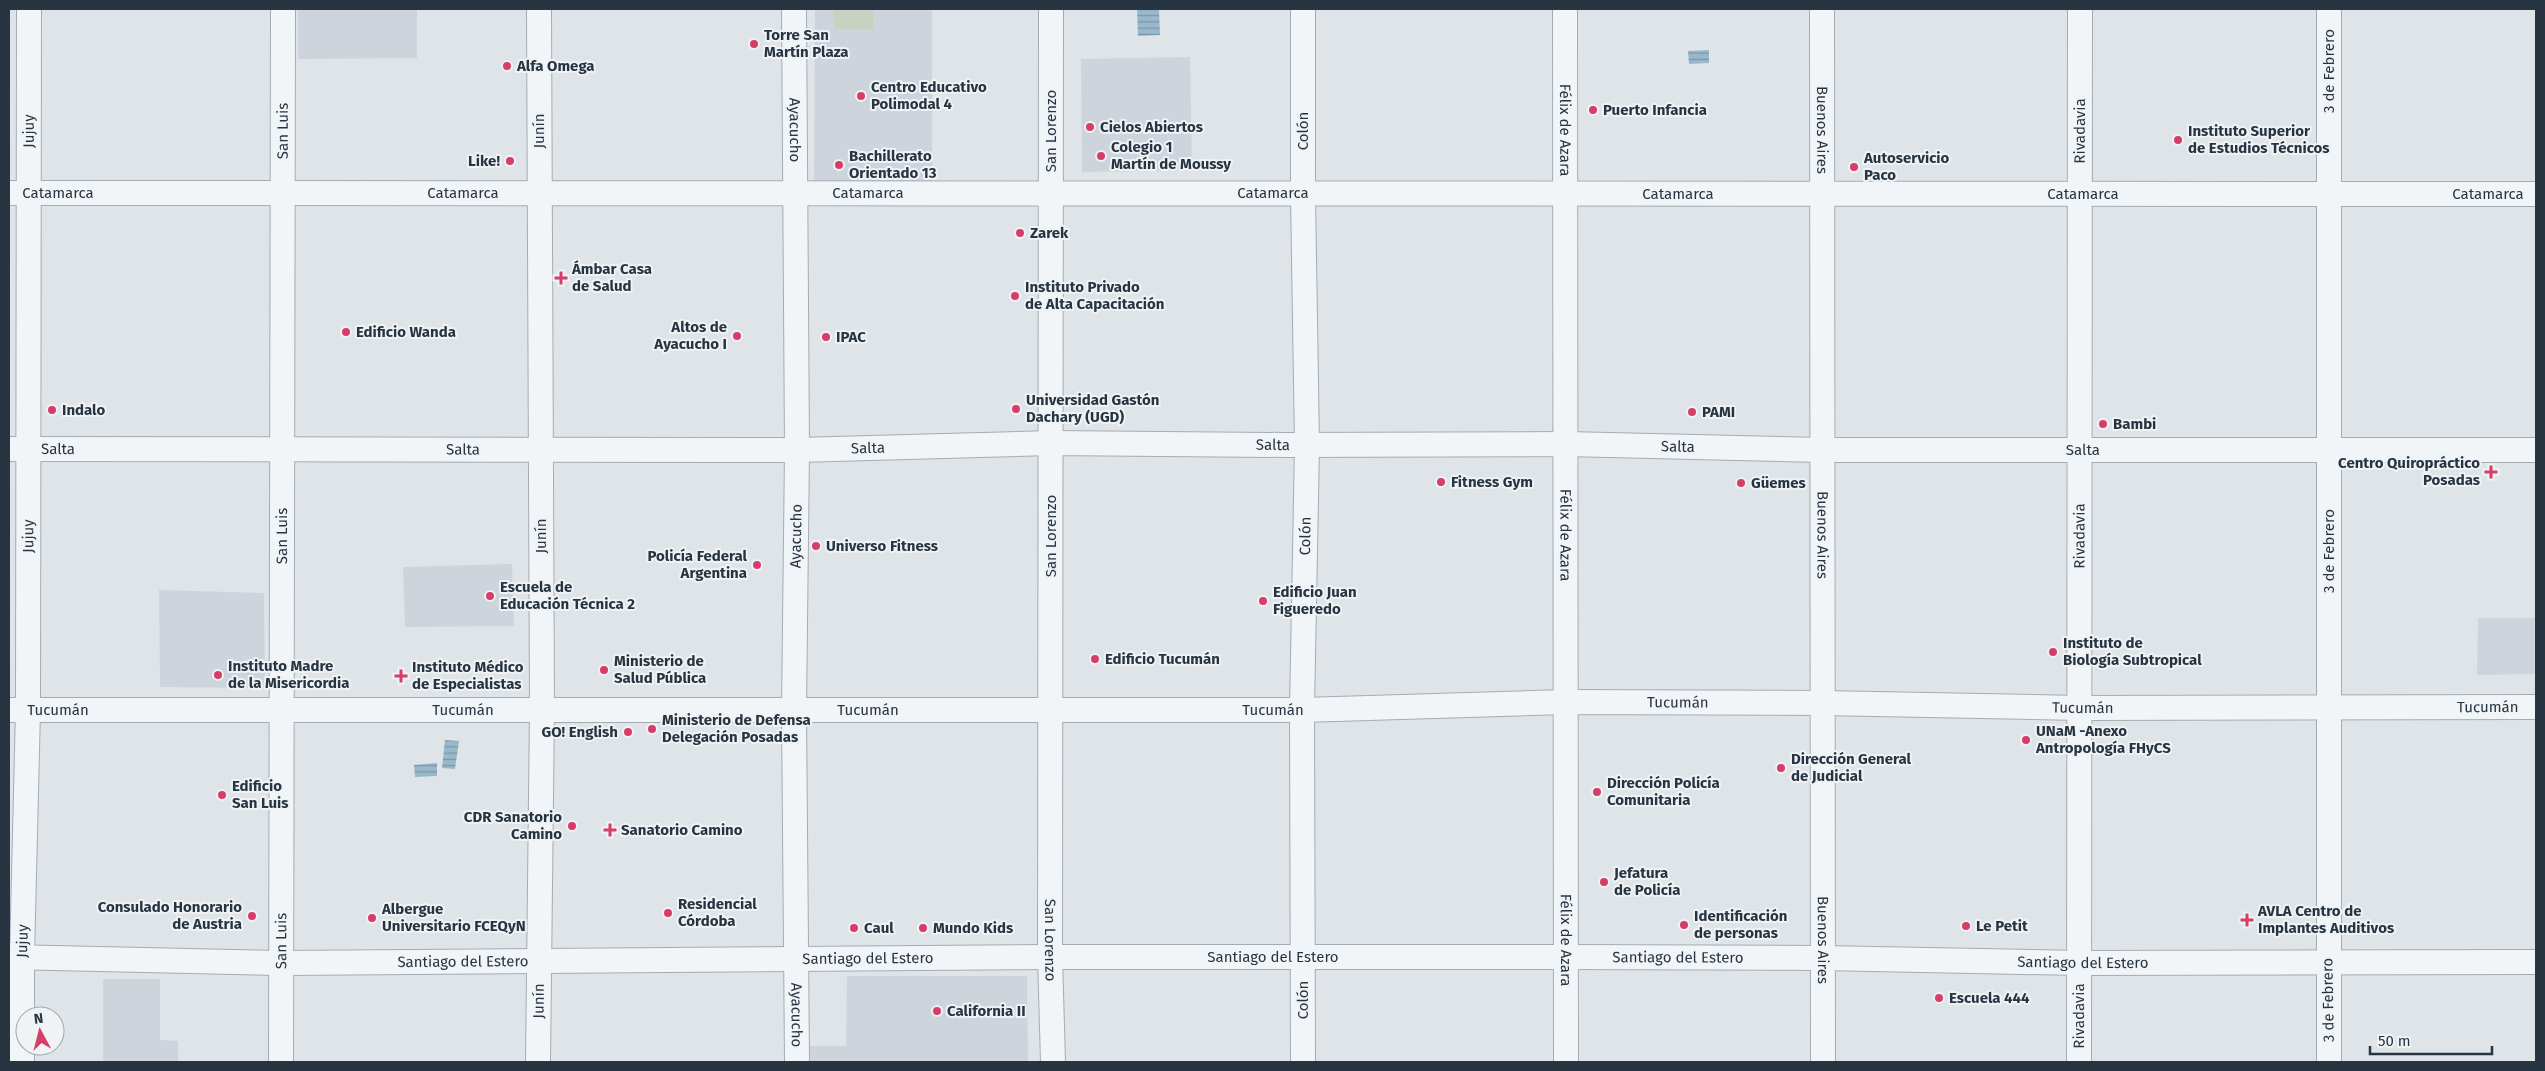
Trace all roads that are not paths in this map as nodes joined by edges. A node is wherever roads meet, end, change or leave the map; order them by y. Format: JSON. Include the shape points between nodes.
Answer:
{"nodes":[{"id":1,"x":29,"y":9,"type":"edge"},
{"id":2,"x":283,"y":9,"type":"edge"},
{"id":3,"x":539,"y":9,"type":"edge"},
{"id":4,"x":794,"y":9,"type":"edge"},
{"id":5,"x":1051,"y":9,"type":"edge"},
{"id":6,"x":1303,"y":9,"type":"edge"},
{"id":7,"x":1565,"y":9,"type":"edge"},
{"id":8,"x":1822,"y":9,"type":"edge"},
{"id":9,"x":2080,"y":9,"type":"edge"},
{"id":10,"x":2329,"y":9,"type":"edge"},
{"id":11,"x":19,"y":193,"type":"edge"},
{"id":12,"x":283,"y":193,"type":"junction"},
{"id":13,"x":795,"y":193,"type":"junction"},
{"id":14,"x":1051,"y":193,"type":"junction"},
{"id":15,"x":539,"y":194,"type":"junction"},
{"id":16,"x":1303,"y":194,"type":"junction"},
{"id":17,"x":1565,"y":194,"type":"junction"},
{"id":18,"x":1822,"y":194,"type":"junction"},
{"id":19,"x":2080,"y":194,"type":"junction"},
{"id":20,"x":2329,"y":194,"type":"junction"},
{"id":21,"x":2536,"y":194,"type":"edge"},
{"id":22,"x":1051,"y":443,"type":"junction"},
{"id":23,"x":1566,"y":444,"type":"junction"},
{"id":24,"x":1307,"y":445,"type":"junction"},
{"id":25,"x":18,"y":449,"type":"edge"},
{"id":26,"x":282,"y":450,"type":"junction"},
{"id":27,"x":541,"y":450,"type":"junction"},
{"id":28,"x":797,"y":450,"type":"junction"},
{"id":29,"x":1823,"y":450,"type":"junction"},
{"id":30,"x":2080,"y":450,"type":"junction"},
{"id":31,"x":2329,"y":450,"type":"junction"},
{"id":32,"x":2536,"y":450,"type":"edge"},
{"id":33,"x":1564,"y":702,"type":"junction"},
{"id":34,"x":1822,"y":702,"type":"junction"},
{"id":35,"x":2330,"y":707,"type":"junction"},
{"id":36,"x":2536,"y":707,"type":"edge"},
{"id":37,"x":2080,"y":708,"type":"junction"},
{"id":38,"x":542,"y":709,"type":"junction"},
{"id":39,"x":18,"y":710,"type":"edge"},
{"id":40,"x":282,"y":710,"type":"junction"},
{"id":41,"x":1302,"y":710,"type":"junction"},
{"id":42,"x":1051,"y":711,"type":"junction"},
{"id":43,"x":794,"y":712,"type":"junction"},
{"id":44,"x":15,"y":957,"type":"edge"},
{"id":45,"x":1564,"y":957,"type":"junction"},
{"id":46,"x":1050,"y":958,"type":"junction"},
{"id":47,"x":1303,"y":958,"type":"junction"},
{"id":48,"x":1822,"y":958,"type":"junction"},
{"id":49,"x":795,"y":959,"type":"junction"},
{"id":50,"x":538,"y":961,"type":"junction"},
{"id":51,"x":2328,"y":961,"type":"junction"},
{"id":52,"x":282,"y":962,"type":"junction"},
{"id":53,"x":2536,"y":962,"type":"edge"},
{"id":54,"x":2079,"y":963,"type":"junction"},
{"id":55,"x":22,"y":1062,"type":"edge"},
{"id":56,"x":281,"y":1062,"type":"edge"},
{"id":57,"x":538,"y":1062,"type":"edge"},
{"id":58,"x":797,"y":1062,"type":"edge"},
{"id":59,"x":1053,"y":1062,"type":"edge"},
{"id":60,"x":1303,"y":1062,"type":"edge"},
{"id":61,"x":1566,"y":1062,"type":"edge"},
{"id":62,"x":1823,"y":1062,"type":"edge"},
{"id":63,"x":2079,"y":1062,"type":"edge"},
{"id":64,"x":2329,"y":1062,"type":"edge"}],
"edges":[{"from":1,"to":11,"type":"street","name":"Jujuy"},
{"from":2,"to":12,"type":"street","name":"San Luis"},
{"from":3,"to":15,"type":"street","name":"Junín"},
{"from":4,"to":13,"type":"street","name":"Ayacucho"},
{"from":5,"to":14,"type":"street","name":"San Lorenzo"},
{"from":6,"to":16,"type":"street","name":"Colón"},
{"from":7,"to":17,"type":"street","name":"Félix de Azara"},
{"from":8,"to":18,"type":"street","name":"Buenos Aires"},
{"from":9,"to":19,"type":"street","name":"Rivadavia"},
{"from":10,"to":20,"type":"street","name":"3 de Febrero"},
{"from":11,"to":12,"type":"street","name":"Catamarca"},
{"from":11,"to":25,"type":"street","name":"Jujuy"},
{"from":12,"to":15,"type":"street","name":"Catamarca"},
{"from":12,"to":26,"type":"street","name":"San Luis"},
{"from":13,"to":14,"type":"street","name":"Catamarca"},
{"from":13,"to":15,"type":"street","name":"Catamarca"},
{"from":13,"to":28,"type":"street","name":"Ayacucho"},
{"from":14,"to":16,"type":"street","name":"Catamarca"},
{"from":14,"to":22,"type":"street","name":"San Lorenzo"},
{"from":15,"to":27,"type":"street","name":"Junín"},
{"from":16,"to":17,"type":"street","name":"Catamarca"},
{"from":16,"to":24,"type":"street","name":"Colón"},
{"from":17,"to":18,"type":"street","name":"Catamarca"},
{"from":17,"to":23,"type":"street","name":"Félix de Azara"},
{"from":18,"to":19,"type":"street","name":"Catamarca"},
{"from":18,"to":29,"type":"street","name":"Buenos Aires"},
{"from":19,"to":20,"type":"street","name":"Catamarca"},
{"from":19,"to":30,"type":"street","name":"Rivadavia"},
{"from":20,"to":21,"type":"street","name":"Catamarca"},
{"from":20,"to":31,"type":"street","name":"3 de Febrero"},
{"from":22,"to":24,"type":"street","name":"Salta"},
{"from":22,"to":28,"type":"street","name":"Salta"},
{"from":22,"to":42,"type":"street","name":"San Lorenzo"},
{"from":23,"to":24,"type":"street","name":"Salta"},
{"from":23,"to":29,"type":"street","name":"Salta"},
{"from":23,"to":33,"type":"street","name":"Félix de Azara"},
{"from":24,"to":41,"type":"street","name":"Colón"},
{"from":25,"to":26,"type":"street","name":"Salta"},
{"from":25,"to":39,"type":"street","name":"Jujuy"},
{"from":26,"to":27,"type":"street","name":"Salta"},
{"from":26,"to":40,"type":"street","name":"San Luis"},
{"from":27,"to":28,"type":"street","name":"Salta"},
{"from":27,"to":38,"type":"street","name":"Junín"},
{"from":28,"to":43,"type":"street","name":"Ayacucho"},
{"from":29,"to":30,"type":"street","name":"Salta"},
{"from":29,"to":34,"type":"street","name":"Buenos Aires"},
{"from":30,"to":31,"type":"street","name":"Salta"},
{"from":30,"to":37,"type":"street","name":"Rivadavia"},
{"from":31,"to":32,"type":"street","name":"Salta"},
{"from":31,"to":35,"type":"street","name":"3 de Febrero"},
{"from":33,"to":34,"type":"street","name":"Tucumán"},
{"from":33,"to":41,"type":"street","name":"Tucumán"},
{"from":33,"to":45,"type":"street","name":"Félix de Azara"},
{"from":34,"to":37,"type":"street","name":"Tucumán"},
{"from":34,"to":48,"type":"street","name":"Buenos Aires"},
{"from":35,"to":36,"type":"street","name":"Tucumán"},
{"from":35,"to":37,"type":"street","name":"Tucumán"},
{"from":35,"to":51,"type":"street","name":"3 de Febrero"},
{"from":37,"to":54,"type":"street","name":"Rivadavia"},
{"from":38,"to":40,"type":"street","name":"Tucumán"},
{"from":38,"to":43,"type":"street","name":"Tucumán"},
{"from":38,"to":50,"type":"street","name":"Junín"},
{"from":39,"to":40,"type":"street","name":"Tucumán"},
{"from":39,"to":44,"type":"street","name":"Jujuy"},
{"from":40,"to":52,"type":"street","name":"San Luis"},
{"from":41,"to":42,"type":"street","name":"Tucumán"},
{"from":41,"to":47,"type":"street","name":"Colón"},
{"from":42,"to":43,"type":"street","name":"Tucumán"},
{"from":42,"to":46,"type":"street","name":"San Lorenzo"},
{"from":43,"to":49,"type":"street","name":"Ayacucho"},
{"from":44,"to":52,"type":"street","name":"Santiago del Estero"},
{"from":44,"to":55,"type":"street","name":"Jujuy"},
{"from":45,"to":47,"type":"street","name":"Santiago del Estero"},
{"from":45,"to":48,"type":"street","name":"Santiago del Estero"},
{"from":45,"to":61,"type":"street","name":"Félix de Azara"},
{"from":46,"to":47,"type":"street","name":"Santiago del Estero"},
{"from":46,"to":49,"type":"street","name":"Santiago del Estero"},
{"from":46,"to":59,"type":"street","name":"San Lorenzo"},
{"from":47,"to":60,"type":"street","name":"Colón"},
{"from":48,"to":54,"type":"street","name":"Santiago del Estero"},
{"from":48,"to":62,"type":"street","name":"Buenos Aires"},
{"from":49,"to":50,"type":"street","name":"Santiago del Estero"},
{"from":49,"to":58,"type":"street","name":"Ayacucho"},
{"from":50,"to":52,"type":"street","name":"Santiago del Estero"},
{"from":50,"to":57,"type":"street","name":"Junín"},
{"from":51,"to":53,"type":"street","name":"Santiago del Estero"},
{"from":51,"to":54,"type":"street","name":"Santiago del Estero"},
{"from":51,"to":64,"type":"street","name":"3 de Febrero"},
{"from":52,"to":56,"type":"street","name":"San Luis"},
{"from":54,"to":63,"type":"street","name":"Rivadavia"}]}
